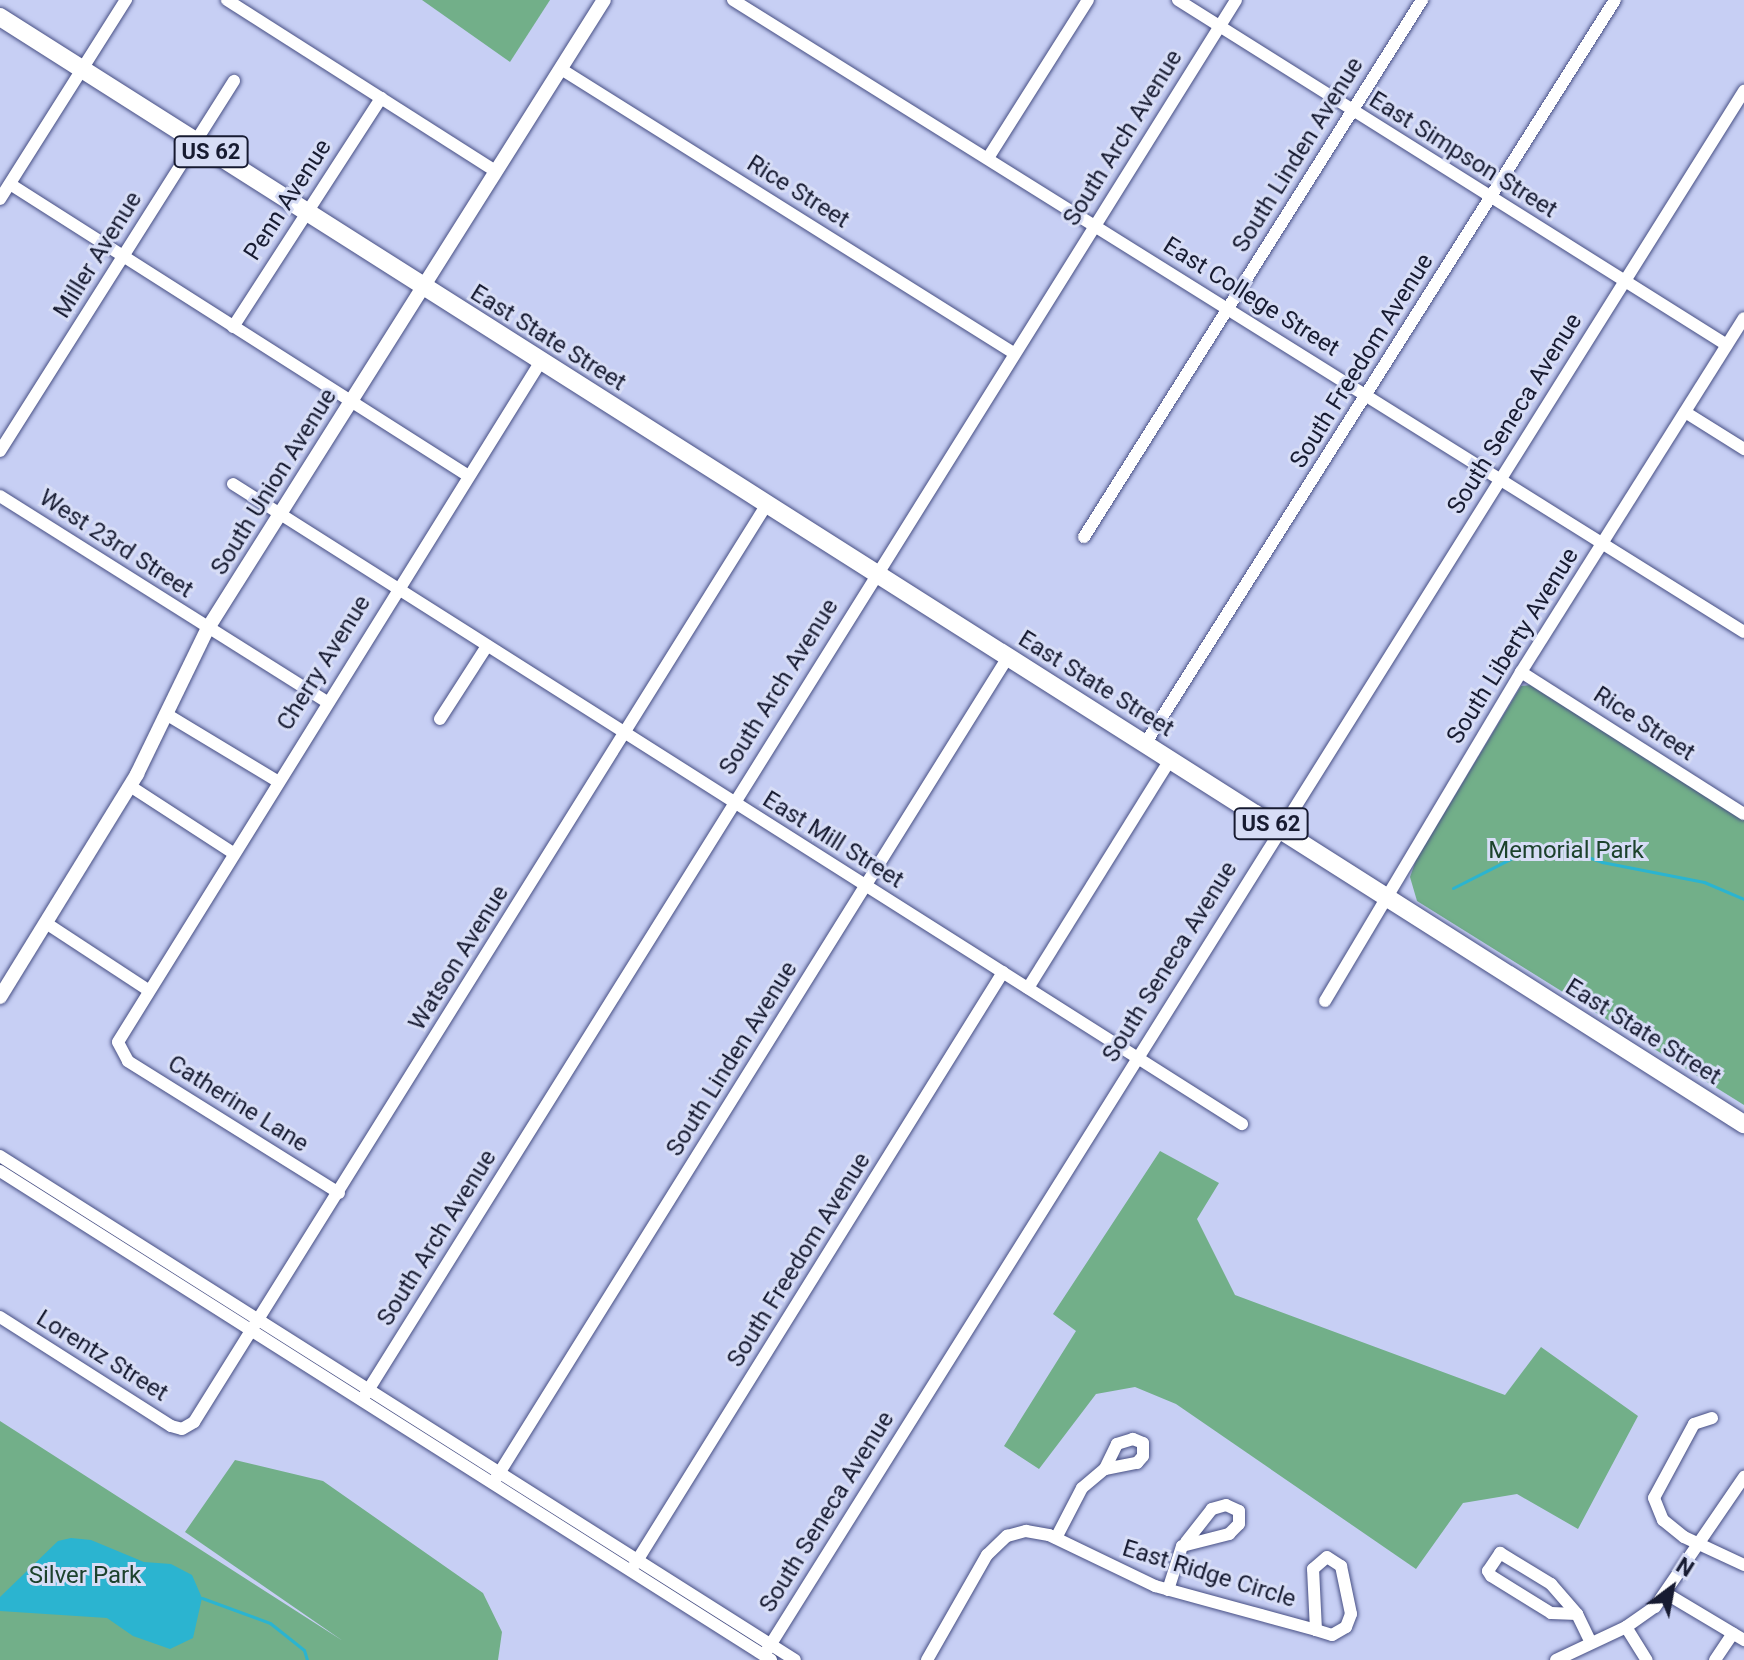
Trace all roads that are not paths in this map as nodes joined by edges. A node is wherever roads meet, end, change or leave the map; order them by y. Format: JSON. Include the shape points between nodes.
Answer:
{"nodes":[{"id":1,"x":126,"y":0,"type":"edge"},
{"id":2,"x":227,"y":0,"type":"edge"},
{"id":3,"x":604,"y":0,"type":"edge"},
{"id":4,"x":733,"y":0,"type":"edge"},
{"id":5,"x":1088,"y":0,"type":"edge"},
{"id":6,"x":1178,"y":0,"type":"edge"},
{"id":7,"x":1236,"y":0,"type":"edge"},
{"id":8,"x":1422,"y":0,"type":"edge"},
{"id":9,"x":1615,"y":0,"type":"edge"},
{"id":10,"x":0,"y":17,"type":"edge"},
{"id":11,"x":1220,"y":26,"type":"junction"},
{"id":12,"x":561,"y":69,"type":"junction"},
{"id":13,"x":82,"y":70,"type":"junction"},
{"id":14,"x":234,"y":81,"type":"dead end"},
{"id":15,"x":1744,"y":91,"type":"edge"},
{"id":16,"x":381,"y":98,"type":"junction"},
{"id":17,"x":1352,"y":111,"type":"junction"},
{"id":18,"x":195,"y":142,"type":"junction"},
{"id":19,"x":988,"y":158,"type":"junction"},
{"id":20,"x":495,"y":171,"type":"junction"},
{"id":21,"x":10,"y":184,"type":"junction"},
{"id":22,"x":1492,"y":198,"type":"junction"},
{"id":23,"x":0,"y":199,"type":"edge"},
{"id":24,"x":306,"y":213,"type":"junction"},
{"id":25,"x":1094,"y":224,"type":"junction"},
{"id":26,"x":122,"y":256,"type":"junction"},
{"id":27,"x":1625,"y":281,"type":"junction"},
{"id":28,"x":422,"y":286,"type":"junction"},
{"id":29,"x":1228,"y":308,"type":"junction"},
{"id":30,"x":1744,"y":318,"type":"edge"},
{"id":31,"x":233,"y":327,"type":"junction"},
{"id":32,"x":1727,"y":345,"type":"junction"},
{"id":33,"x":1012,"y":352,"type":"junction"},
{"id":34,"x":541,"y":361,"type":"junction"},
{"id":35,"x":1366,"y":395,"type":"junction"},
{"id":36,"x":351,"y":401,"type":"junction"},
{"id":37,"x":1685,"y":412,"type":"junction"},
{"id":38,"x":1744,"y":449,"type":"edge"},
{"id":39,"x":0,"y":451,"type":"edge"},
{"id":40,"x":467,"y":475,"type":"junction"},
{"id":41,"x":1501,"y":479,"type":"junction"},
{"id":42,"x":233,"y":484,"type":"dead end"},
{"id":43,"x":0,"y":496,"type":"edge"},
{"id":44,"x":767,"y":504,"type":"junction"},
{"id":45,"x":279,"y":515,"type":"junction"},
{"id":46,"x":1084,"y":537,"type":"dead end"},
{"id":47,"x":1603,"y":543,"type":"junction"},
{"id":48,"x":876,"y":574,"type":"junction"},
{"id":49,"x":396,"y":589,"type":"junction"},
{"id":50,"x":208,"y":628,"type":"junction"},
{"id":51,"x":1744,"y":632,"type":"edge"},
{"id":52,"x":487,"y":646,"type":"junction"},
{"id":53,"x":1008,"y":657,"type":"junction"},
{"id":54,"x":1521,"y":672,"type":"junction"},
{"id":55,"x":326,"y":701,"type":"junction"},
{"id":56,"x":166,"y":714,"type":"junction"},
{"id":57,"x":440,"y":719,"type":"dead end"},
{"id":58,"x":625,"y":734,"type":"junction"},
{"id":59,"x":1145,"y":744,"type":"junction"},
{"id":60,"x":1170,"y":760,"type":"junction"},
{"id":61,"x":277,"y":781,"type":"junction"},
{"id":62,"x":130,"y":786,"type":"junction"},
{"id":63,"x":733,"y":803,"type":"junction"},
{"id":64,"x":1744,"y":814,"type":"edge"},
{"id":65,"x":1278,"y":829,"type":"junction"},
{"id":66,"x":233,"y":853,"type":"junction"},
{"id":67,"x":865,"y":886,"type":"junction"},
{"id":68,"x":1384,"y":896,"type":"junction"},
{"id":69,"x":46,"y":923,"type":"junction"},
{"id":70,"x":1003,"y":972,"type":"junction"},
{"id":71,"x":1028,"y":988,"type":"junction"},
{"id":72,"x":148,"y":990,"type":"junction"},
{"id":73,"x":0,"y":997,"type":"edge"},
{"id":74,"x":1325,"y":1001,"type":"dead end"},
{"id":75,"x":118,"y":1049,"type":"joint"},
{"id":76,"x":1136,"y":1057,"type":"junction"},
{"id":77,"x":1242,"y":1124,"type":"dead end"},
{"id":78,"x":1744,"y":1124,"type":"edge"},
{"id":79,"x":1,"y":1163,"type":"edge"},
{"id":80,"x":339,"y":1193,"type":"junction"},
{"id":81,"x":0,"y":1317,"type":"edge"},
{"id":82,"x":257,"y":1326,"type":"junction"},
{"id":83,"x":365,"y":1394,"type":"junction"},
{"id":84,"x":1712,"y":1418,"type":"dead end"},
{"id":85,"x":182,"y":1429,"type":"joint"},
{"id":86,"x":1105,"y":1469,"type":"dead end"},
{"id":87,"x":1744,"y":1477,"type":"edge"},
{"id":88,"x":497,"y":1478,"type":"junction"},
{"id":89,"x":1056,"y":1538,"type":"junction"},
{"id":90,"x":1186,"y":1542,"type":"dead end"},
{"id":91,"x":1700,"y":1546,"type":"junction"},
{"id":92,"x":634,"y":1565,"type":"junction"},
{"id":93,"x":1744,"y":1565,"type":"edge"},
{"id":94,"x":1168,"y":1590,"type":"junction"},
{"id":95,"x":1667,"y":1594,"type":"junction"},
{"id":96,"x":1577,"y":1614,"type":"junction"},
{"id":97,"x":1626,"y":1627,"type":"junction"},
{"id":98,"x":1316,"y":1630,"type":"junction"},
{"id":99,"x":1738,"y":1636,"type":"edge"},
{"id":100,"x":1591,"y":1643,"type":"junction"},
{"id":101,"x":769,"y":1653,"type":"edge"},
{"id":102,"x":795,"y":1660,"type":"edge"},
{"id":103,"x":927,"y":1660,"type":"edge"},
{"id":104,"x":1556,"y":1660,"type":"edge"},
{"id":105,"x":1647,"y":1660,"type":"edge"},
{"id":106,"x":1715,"y":1660,"type":"edge"}],
"edges":[{"from":1,"to":13,"type":"street"},
{"from":2,"to":16,"type":"street"},
{"from":3,"to":12,"type":"main road","name":"South Union Avenue"},
{"from":4,"to":19,"type":"street","name":"East College Street"},
{"from":5,"to":19,"type":"street"},
{"from":6,"to":11,"type":"street","name":"East Simpson Street"},
{"from":7,"to":11,"type":"street","name":"South Arch Avenue"},
{"from":8,"to":17,"type":"street","name":"South Linden Avenue"},
{"from":9,"to":22,"type":"street","name":"South Freedom Avenue"},
{"from":10,"to":13,"type":"highway","number":"US 62"},
{"from":11,"to":17,"type":"street","name":"East Simpson Street"},
{"from":11,"to":25,"type":"street","name":"South Arch Avenue"},
{"from":12,"to":20,"type":"main road","name":"South Union Avenue"},
{"from":12,"to":33,"type":"street","name":"Rice Street"},
{"from":13,"to":18,"type":"highway","number":"US 62"},
{"from":13,"to":21,"type":"street"},
{"from":14,"to":18,"type":"street","name":"Miller Avenue"},
{"from":15,"to":27,"type":"street","name":"South Seneca Avenue"},
{"from":16,"to":20,"type":"street"},
{"from":16,"to":24,"type":"street","name":"Penn Avenue"},
{"from":17,"to":22,"type":"street","name":"East Simpson Street"},
{"from":17,"to":29,"type":"street","name":"South Linden Avenue"},
{"from":18,"to":24,"type":"highway","number":"US 62"},
{"from":18,"to":26,"type":"street","name":"Miller Avenue"},
{"from":19,"to":25,"type":"street","name":"East College Street"},
{"from":20,"to":28,"type":"main road","name":"South Union Avenue"},
{"from":21,"to":23,"type":"street"},
{"from":21,"to":26,"type":"street"},
{"from":22,"to":27,"type":"street","name":"East Simpson Street"},
{"from":22,"to":35,"type":"street","name":"South Freedom Avenue"},
{"from":24,"to":28,"type":"highway","number":"US 62"},
{"from":24,"to":31,"type":"street","name":"Penn Avenue"},
{"from":25,"to":29,"type":"street","name":"East College Street"},
{"from":25,"to":33,"type":"street","name":"South Arch Avenue"},
{"from":26,"to":31,"type":"street"},
{"from":26,"to":39,"type":"street","name":"Miller Avenue"},
{"from":27,"to":32,"type":"street","name":"East Simpson Street"},
{"from":27,"to":41,"type":"street","name":"South Seneca Avenue"},
{"from":28,"to":34,"type":"highway","name":"East State Street","number":"US 62"},
{"from":28,"to":36,"type":"main road","name":"South Union Avenue"},
{"from":29,"to":35,"type":"street","name":"East College Street"},
{"from":29,"to":46,"type":"street","name":"South Linden Avenue"},
{"from":30,"to":32,"type":"street","name":"South Liberty Avenue"},
{"from":31,"to":36,"type":"street"},
{"from":32,"to":37,"type":"street","name":"South Liberty Avenue"},
{"from":33,"to":48,"type":"street","name":"South Arch Avenue"},
{"from":34,"to":40,"type":"street","name":"Cherry Avenue"},
{"from":34,"to":44,"type":"highway","name":"East State Street","number":"US 62"},
{"from":35,"to":41,"type":"street","name":"East College Street"},
{"from":35,"to":59,"type":"street","name":"South Freedom Avenue"},
{"from":36,"to":40,"type":"street"},
{"from":36,"to":45,"type":"main road","name":"South Union Avenue"},
{"from":37,"to":38,"type":"street"},
{"from":37,"to":47,"type":"street","name":"South Liberty Avenue"},
{"from":40,"to":49,"type":"street","name":"Cherry Avenue"},
{"from":41,"to":47,"type":"street","name":"East College Street"},
{"from":41,"to":65,"type":"street","name":"South Seneca Avenue"},
{"from":42,"to":45,"type":"street","name":"East Mill Street"},
{"from":43,"to":50,"type":"street","name":"West 23rd Street"},
{"from":44,"to":48,"type":"highway","name":"East State Street","number":"US 62"},
{"from":44,"to":58,"type":"street","name":"Watson Avenue"},
{"from":45,"to":49,"type":"street","name":"East Mill Street"},
{"from":45,"to":50,"type":"main road","name":"South Union Avenue"},
{"from":47,"to":51,"type":"street","name":"East College Street"},
{"from":47,"to":54,"type":"street","name":"South Liberty Avenue"},
{"from":48,"to":53,"type":"highway","name":"East State Street","number":"US 62"},
{"from":48,"to":63,"type":"street","name":"South Arch Avenue"},
{"from":49,"to":52,"type":"street","name":"East Mill Street"},
{"from":49,"to":55,"type":"street","name":"Cherry Avenue"},
{"from":50,"to":55,"type":"street","name":"West 23rd Street"},
{"from":50,"to":56,"type":"main road","name":"South Union Avenue"},
{"from":52,"to":57,"type":"street"},
{"from":52,"to":58,"type":"street","name":"East Mill Street"},
{"from":53,"to":59,"type":"highway","name":"East State Street","number":"US 62"},
{"from":53,"to":67,"type":"street","name":"South Linden Avenue"},
{"from":54,"to":64,"type":"street","name":"Rice Street"},
{"from":54,"to":68,"type":"street","name":"South Liberty Avenue"},
{"from":55,"to":61,"type":"street","name":"Cherry Avenue"},
{"from":56,"to":61,"type":"street"},
{"from":56,"to":62,"type":"main road","name":"South Union Avenue"},
{"from":58,"to":63,"type":"street","name":"East Mill Street"},
{"from":58,"to":80,"type":"street","name":"Watson Avenue"},
{"from":59,"to":60,"type":"highway","name":"East State Street","number":"US 62"},
{"from":60,"to":65,"type":"highway","name":"East State Street","number":"US 62"},
{"from":60,"to":71,"type":"street"},
{"from":61,"to":66,"type":"street","name":"Cherry Avenue"},
{"from":62,"to":66,"type":"street"},
{"from":62,"to":69,"type":"main road","name":"South Union Avenue"},
{"from":63,"to":67,"type":"street","name":"East Mill Street"},
{"from":63,"to":83,"type":"street","name":"South Arch Avenue"},
{"from":65,"to":68,"type":"highway","name":"East State Street","number":"US 62"},
{"from":65,"to":76,"type":"street","name":"South Seneca Avenue"},
{"from":66,"to":72,"type":"street","name":"Cherry Avenue"},
{"from":67,"to":70,"type":"street","name":"East Mill Street"},
{"from":67,"to":88,"type":"street","name":"South Linden Avenue"},
{"from":68,"to":74,"type":"street","name":"South Liberty Avenue"},
{"from":68,"to":78,"type":"highway","name":"East State Street","number":"US 62"},
{"from":69,"to":72,"type":"street"},
{"from":69,"to":73,"type":"main road","name":"South Union Avenue"},
{"from":70,"to":71,"type":"street","name":"East Mill Street"},
{"from":70,"to":92,"type":"street","name":"South Freedom Avenue"},
{"from":71,"to":76,"type":"street","name":"East Mill Street"},
{"from":72,"to":75,"type":"street","name":"Cherry Avenue","via":[[120,1035]]},
{"from":75,"to":80,"type":"street","name":"Catherine Lane","via":[[128,1061]]},
{"from":76,"to":77,"type":"street","name":"East Mill Street"},
{"from":76,"to":101,"type":"street","name":"South Seneca Avenue"},
{"from":79,"to":82,"type":"street"},
{"from":80,"to":82,"type":"street","name":"Watson Avenue"},
{"from":81,"to":85,"type":"street","name":"Lorentz Street"},
{"from":82,"to":83,"type":"street"},
{"from":82,"to":85,"type":"street","name":"Watson Avenue","via":[[201,1414]]},
{"from":83,"to":88,"type":"street"},
{"from":84,"to":91,"type":"street","via":[[1694,1424],[1654,1498],[1663,1520]]},
{"from":86,"to":89,"type":"street","via":[[1072,1502]]},
{"from":87,"to":91,"type":"street"},
{"from":88,"to":92,"type":"street"},
{"from":89,"to":94,"type":"street","name":"East Ridge Circle","via":[[1115,1570]]},
{"from":89,"to":103,"type":"street","name":"East Ridge Circle","via":[[1026,1531],[996,1544],[951,1611]]},
{"from":90,"to":94,"type":"street"},
{"from":91,"to":93,"type":"street"},
{"from":91,"to":95,"type":"street"},
{"from":92,"to":101,"type":"street"},
{"from":94,"to":98,"type":"street","name":"East Ridge Circle"},
{"from":95,"to":97,"type":"street"},
{"from":95,"to":99,"type":"street"},
{"from":96,"to":96,"type":"street","via":[[1531,1567],[1500,1553],[1488,1571],[1551,1613]]},
{"from":96,"to":100,"type":"street"},
{"from":97,"to":100,"type":"street"},
{"from":97,"to":105,"type":"street"},
{"from":98,"to":98,"type":"street","name":"East Ridge Circle","via":[[1338,1633],[1351,1614],[1341,1566],[1327,1557],[1313,1569]]},
{"from":99,"to":106,"type":"street"},
{"from":100,"to":104,"type":"street"},
{"from":101,"to":102,"type":"street"}]}
